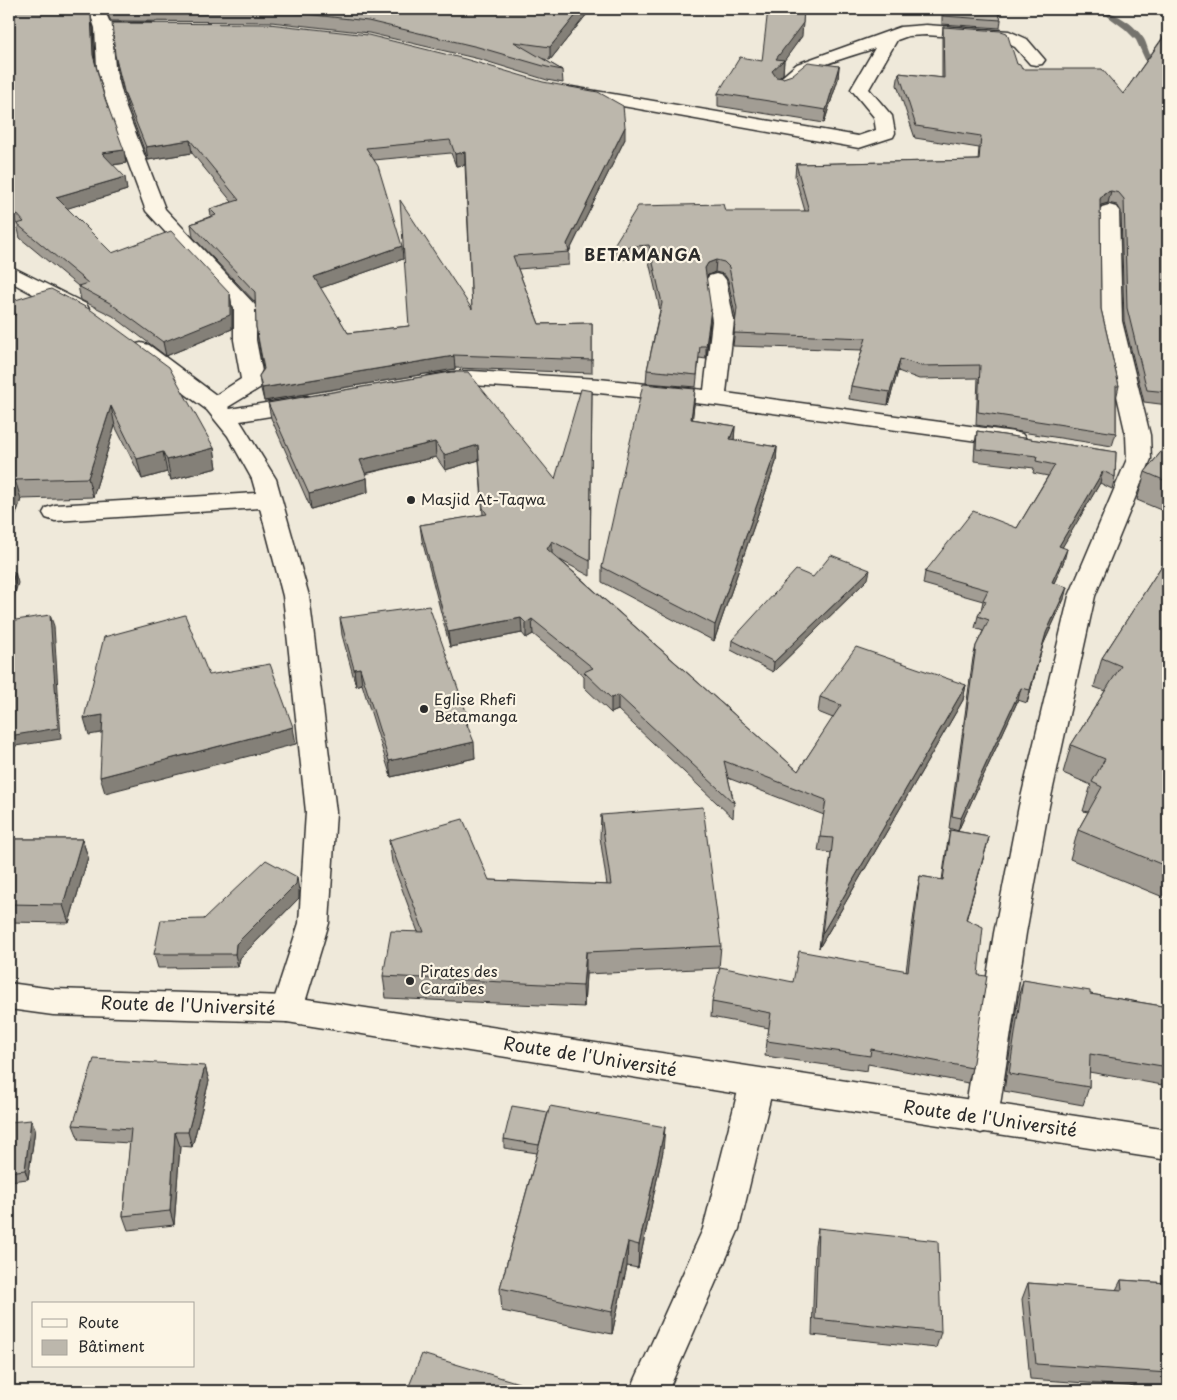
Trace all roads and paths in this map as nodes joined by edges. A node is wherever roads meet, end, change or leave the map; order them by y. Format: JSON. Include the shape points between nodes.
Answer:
{"nodes":[{"id":1,"x":93,"y":9,"type":"edge"},
{"id":2,"x":103,"y":28,"type":"junction"},
{"id":3,"x":167,"y":28,"type":"edge"},
{"id":4,"x":890,"y":37,"type":"junction"},
{"id":5,"x":1036,"y":60,"type":"dead end"},
{"id":6,"x":782,"y":85,"type":"edge"},
{"id":7,"x":554,"y":88,"type":"edge"},
{"id":8,"x":1110,"y":211,"type":"dead end"},
{"id":9,"x":9,"y":273,"type":"edge"},
{"id":10,"x":716,"y":280,"type":"dead end"},
{"id":11,"x":96,"y":319,"type":"edge"},
{"id":12,"x":120,"y":335,"type":"edge"},
{"id":13,"x":416,"y":384,"type":"edge"},
{"id":14,"x":714,"y":398,"type":"junction"},
{"id":15,"x":330,"y":399,"type":"edge"},
{"id":16,"x":219,"y":411,"type":"junction"},
{"id":17,"x":1034,"y":442,"type":"edge"},
{"id":18,"x":269,"y":500,"type":"junction"},
{"id":19,"x":54,"y":513,"type":"dead end"},
{"id":20,"x":9,"y":996,"type":"edge"},
{"id":21,"x":288,"y":1009,"type":"junction"},
{"id":22,"x":757,"y":1084,"type":"junction"},
{"id":23,"x":981,"y":1118,"type":"junction"},
{"id":24,"x":1168,"y":1145,"type":"edge"},
{"id":25,"x":649,"y":1391,"type":"edge"}],
"edges":[{"from":1,"to":2,"type":"street","via":[[97,10]]},
{"from":2,"to":3,"type":"street"},
{"from":2,"to":16,"type":"street","via":[[106,67],[117,108],[156,211],[246,306],[245,340],[253,382]]},
{"from":4,"to":5,"type":"street","via":[[906,31],[926,30],[1003,35],[1021,43]]},
{"from":4,"to":6,"type":"street","via":[[803,68]]},
{"from":4,"to":7,"type":"street","via":[[860,89],[883,116],[886,133],[859,142]]},
{"from":8,"to":23,"type":"street","via":[[1111,321],[1138,435],[1082,596],[1034,806]]},
{"from":9,"to":11,"type":"street"},
{"from":10,"to":14,"type":"street","via":[[723,321]]},
{"from":12,"to":16,"type":"street"},
{"from":13,"to":14,"type":"street","via":[[472,378]]},
{"from":14,"to":17,"type":"street"},
{"from":15,"to":16,"type":"street"},
{"from":16,"to":18,"type":"street","via":[[238,434],[264,479]]},
{"from":18,"to":19,"type":"street"},
{"from":18,"to":21,"type":"street","via":[[296,596],[321,812],[314,923]]},
{"from":20,"to":21,"type":"street","name":"Route de l'Université","via":[[53,1002]]},
{"from":21,"to":22,"type":"street","name":"Route de l'Université"},
{"from":22,"to":23,"type":"street","name":"Route de l'Université"},
{"from":22,"to":25,"type":"street","via":[[721,1229]]},
{"from":23,"to":24,"type":"street","name":"Route de l'Université"}]}
